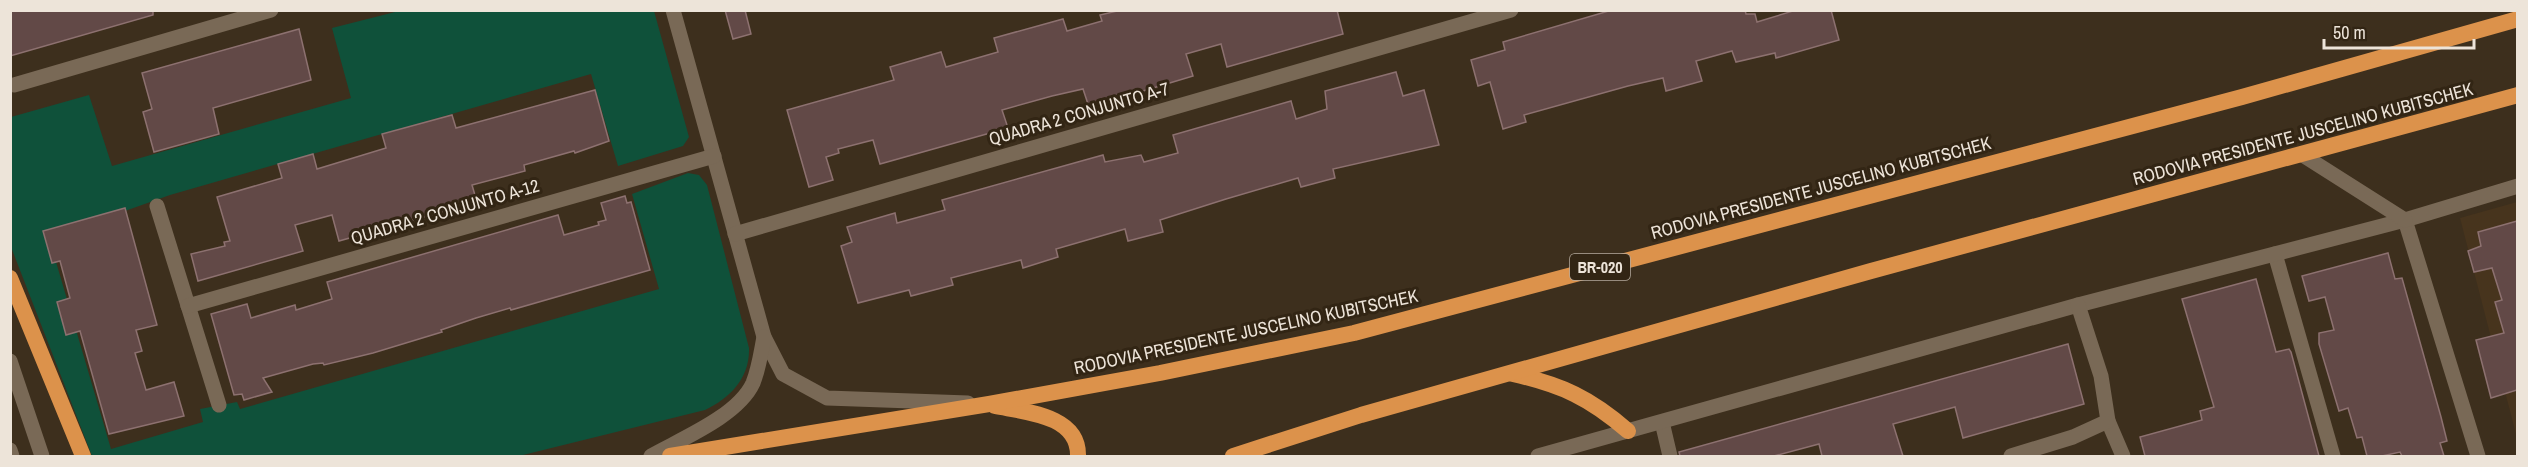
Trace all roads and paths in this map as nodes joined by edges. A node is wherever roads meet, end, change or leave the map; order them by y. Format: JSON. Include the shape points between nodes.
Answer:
{"nodes":[{"id":1,"x":271,"y":10,"type":"edge"},
{"id":2,"x":673,"y":10,"type":"edge"},
{"id":3,"x":1511,"y":10,"type":"edge"},
{"id":4,"x":2517,"y":19,"type":"edge"},
{"id":5,"x":14,"y":85,"type":"dead end"},
{"id":6,"x":2517,"y":95,"type":"edge"},
{"id":7,"x":2301,"y":154,"type":"junction"},
{"id":8,"x":714,"y":156,"type":"junction"},
{"id":9,"x":2517,"y":186,"type":"edge"},
{"id":10,"x":157,"y":206,"type":"dead end"},
{"id":11,"x":2405,"y":220,"type":"junction"},
{"id":12,"x":735,"y":234,"type":"junction"},
{"id":13,"x":2275,"y":254,"type":"junction"},
{"id":14,"x":10,"y":278,"type":"edge"},
{"id":15,"x":2078,"y":305,"type":"junction"},
{"id":16,"x":188,"y":306,"type":"junction"},
{"id":17,"x":764,"y":337,"type":"junction"},
{"id":18,"x":10,"y":361,"type":"edge"},
{"id":19,"x":1509,"y":373,"type":"junction"},
{"id":20,"x":989,"y":404,"type":"junction"},
{"id":21,"x":219,"y":405,"type":"dead end"},
{"id":22,"x":2108,"y":421,"type":"junction"},
{"id":23,"x":1662,"y":422,"type":"junction"},
{"id":24,"x":1628,"y":431,"type":"junction"},
{"id":25,"x":10,"y":450,"type":"edge"},
{"id":26,"x":2042,"y":452,"type":"edge"},
{"id":27,"x":12,"y":456,"type":"edge"},
{"id":28,"x":42,"y":456,"type":"edge"},
{"id":29,"x":83,"y":456,"type":"edge"},
{"id":30,"x":651,"y":456,"type":"edge"},
{"id":31,"x":670,"y":456,"type":"edge"},
{"id":32,"x":1078,"y":456,"type":"edge"},
{"id":33,"x":1233,"y":456,"type":"edge"},
{"id":34,"x":1538,"y":456,"type":"edge"},
{"id":35,"x":1670,"y":456,"type":"edge"},
{"id":36,"x":2011,"y":456,"type":"edge"},
{"id":37,"x":2124,"y":456,"type":"edge"},
{"id":38,"x":2332,"y":456,"type":"edge"},
{"id":39,"x":2478,"y":456,"type":"edge"}],
"edges":[{"from":1,"to":5,"type":"street"},
{"from":2,"to":8,"type":"street"},
{"from":3,"to":12,"type":"street","name":"QUADRA 2 CONJUNTO A-7"},
{"from":4,"to":20,"type":"highway","name":"RODOVIA PRESIDENTE JUSCELINO KUBITSCHEK","number":"BR-020","via":[[2242,97],[1354,333]]},
{"from":6,"to":7,"type":"highway","name":"RODOVIA PRESIDENTE JUSCELINO KUBITSCHEK"},
{"from":7,"to":11,"type":"street"},
{"from":7,"to":19,"type":"highway","name":"RODOVIA PRESIDENTE JUSCELINO KUBITSCHEK"},
{"from":8,"to":12,"type":"street"},
{"from":8,"to":16,"type":"street","name":"QUADRA 2 CONJUNTO A-12"},
{"from":9,"to":11,"type":"street"},
{"from":10,"to":16,"type":"street"},
{"from":11,"to":13,"type":"street"},
{"from":11,"to":39,"type":"street"},
{"from":12,"to":17,"type":"street"},
{"from":13,"to":15,"type":"street"},
{"from":13,"to":38,"type":"street"},
{"from":14,"to":29,"type":"highway"},
{"from":15,"to":22,"type":"street","via":[[2101,376]]},
{"from":15,"to":23,"type":"street"},
{"from":16,"to":21,"type":"street"},
{"from":17,"to":20,"type":"street","via":[[783,374],[827,398]]},
{"from":17,"to":30,"type":"street","via":[[754,382],[736,405]]},
{"from":18,"to":28,"type":"street"},
{"from":19,"to":24,"type":"highway","via":[[1550,382],[1582,396]]},
{"from":19,"to":33,"type":"highway","name":"RODOVIA PRESIDENTE JUSCELINO KUBITSCHEK"},
{"from":20,"to":31,"type":"highway","name":"RODOVIA PRESIDENTE JUSCELINO KUBITSCHEK","number":"BR-020"},
{"from":20,"to":32,"type":"highway","via":[[1054,419],[1073,438]]},
{"from":22,"to":26,"type":"street"},
{"from":22,"to":37,"type":"street"},
{"from":23,"to":24,"type":"street"},
{"from":23,"to":35,"type":"street"},
{"from":24,"to":34,"type":"street"},
{"from":25,"to":27,"type":"street"},
{"from":26,"to":36,"type":"street"}]}
